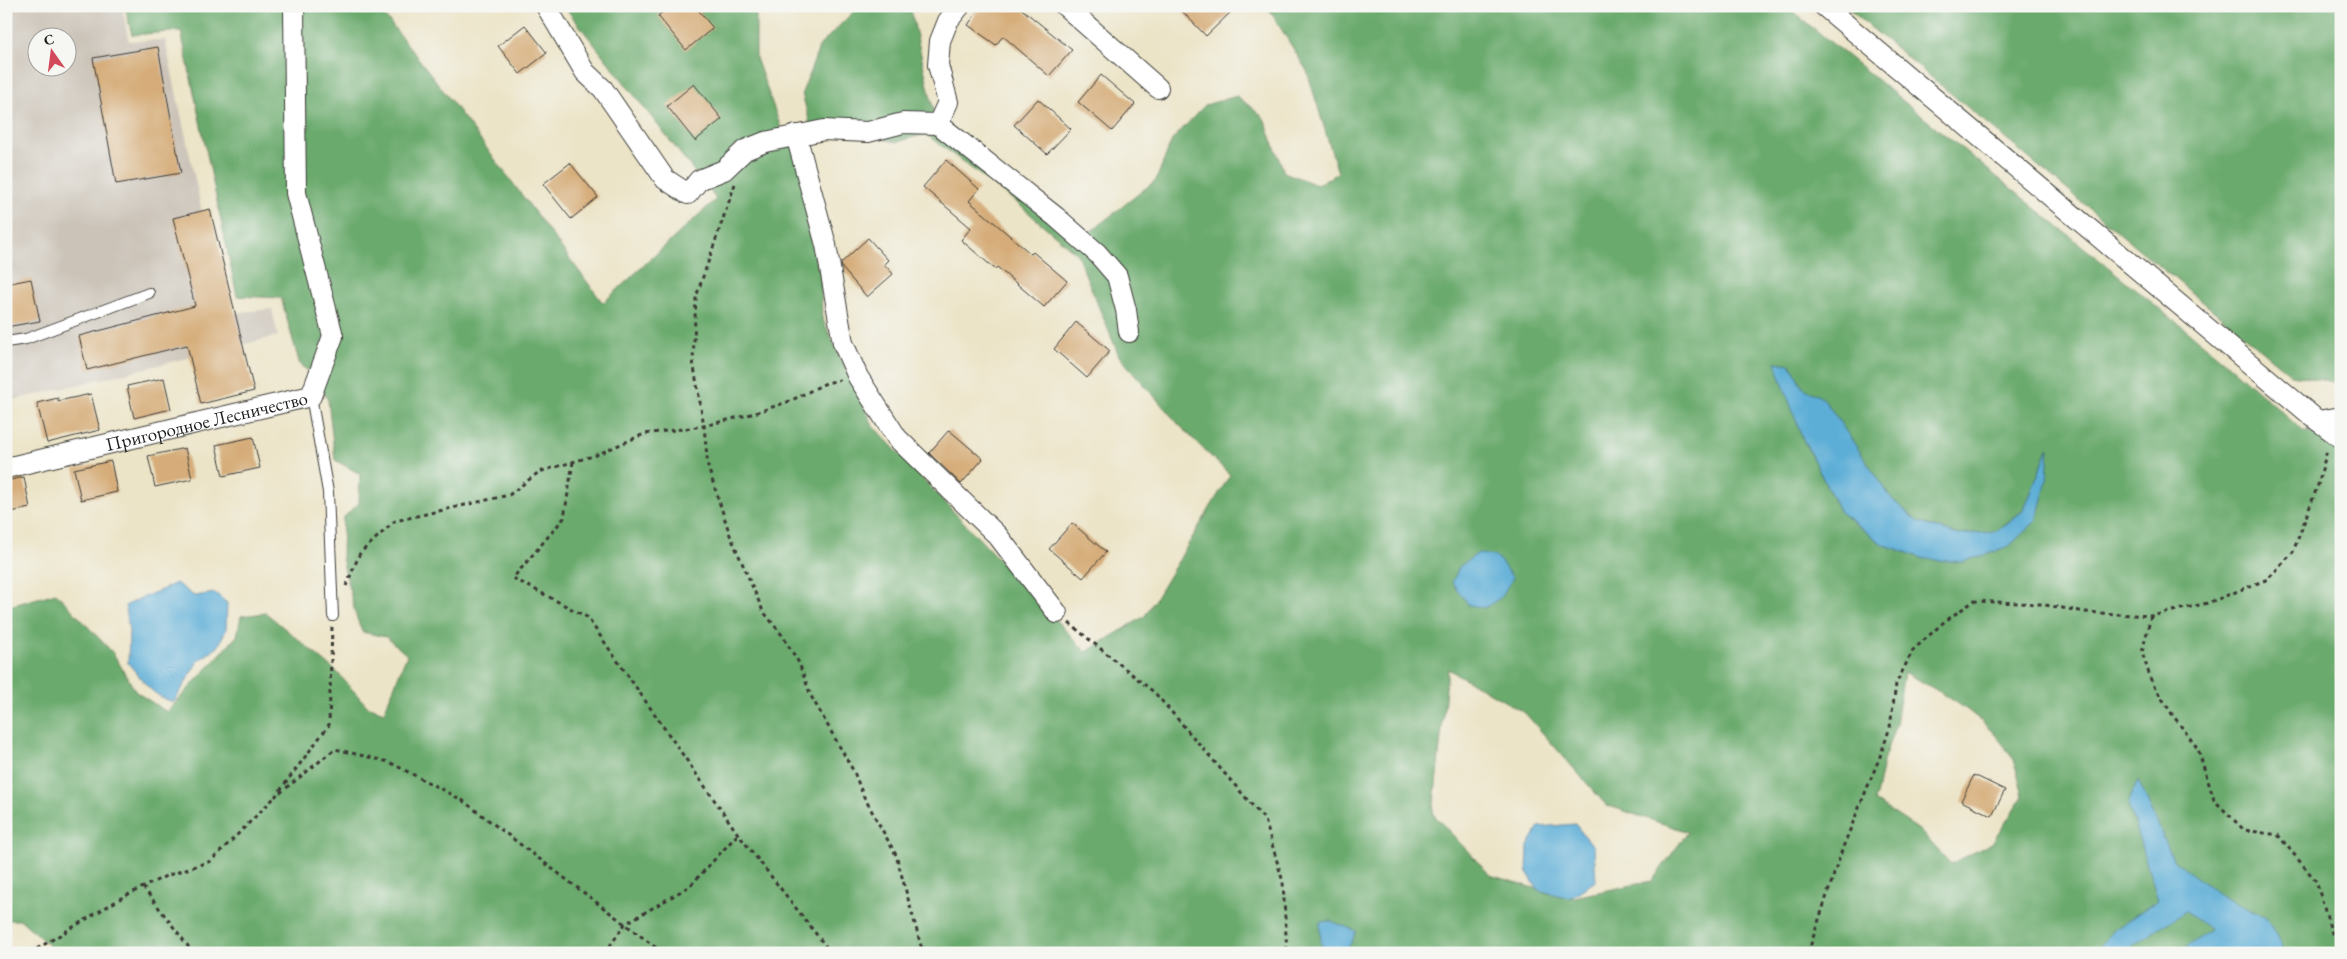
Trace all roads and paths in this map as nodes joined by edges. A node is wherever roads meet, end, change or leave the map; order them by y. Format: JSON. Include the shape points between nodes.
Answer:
{"nodes":[{"id":1,"x":294,"y":6,"type":"edge"},
{"id":2,"x":546,"y":6,"type":"edge"},
{"id":3,"x":960,"y":6,"type":"edge"},
{"id":4,"x":1066,"y":6,"type":"edge"},
{"id":5,"x":1824,"y":6,"type":"edge"},
{"id":6,"x":1158,"y":88,"type":"dead end"},
{"id":7,"x":938,"y":124,"type":"junction"},
{"id":8,"x":796,"y":135,"type":"junction"},
{"id":9,"x":737,"y":178,"type":"dead end"},
{"id":10,"x":149,"y":293,"type":"dead end"},
{"id":11,"x":1129,"y":332,"type":"dead end"},
{"id":12,"x":6,"y":342,"type":"edge"},
{"id":13,"x":858,"y":377,"type":"junction"},
{"id":14,"x":311,"y":396,"type":"junction"},
{"id":15,"x":2341,"y":417,"type":"edge"},
{"id":16,"x":2318,"y":421,"type":"junction"},
{"id":17,"x":704,"y":426,"type":"junction"},
{"id":18,"x":2334,"y":443,"type":"edge"},
{"id":19,"x":573,"y":462,"type":"junction"},
{"id":20,"x":6,"y":468,"type":"edge"},
{"id":21,"x":344,"y":589,"type":"dead end"},
{"id":22,"x":1057,"y":613,"type":"joint"},
{"id":23,"x":333,"y":616,"type":"joint"},
{"id":24,"x":2151,"y":616,"type":"junction"},
{"id":25,"x":275,"y":797,"type":"junction"},
{"id":26,"x":738,"y":834,"type":"junction"},
{"id":27,"x":143,"y":887,"type":"junction"},
{"id":28,"x":625,"y":924,"type":"junction"},
{"id":29,"x":2341,"y":946,"type":"edge"},
{"id":30,"x":30,"y":953,"type":"edge"},
{"id":31,"x":190,"y":953,"type":"edge"},
{"id":32,"x":605,"y":953,"type":"edge"},
{"id":33,"x":663,"y":953,"type":"edge"},
{"id":34,"x":831,"y":953,"type":"edge"},
{"id":35,"x":923,"y":953,"type":"edge"},
{"id":36,"x":1287,"y":953,"type":"edge"},
{"id":37,"x":1808,"y":953,"type":"edge"}],
"edges":[{"from":1,"to":14,"type":"street","name":"Пригородное Лесничество","via":[[296,193],[333,336]]},
{"from":2,"to":8,"type":"street","via":[[585,72],[603,89],[665,179],[688,194],[699,180],[724,170],[745,150]]},
{"from":3,"to":7,"type":"street","via":[[948,21],[940,41],[938,65],[948,102]]},
{"from":4,"to":6,"type":"street"},
{"from":5,"to":16,"type":"street"},
{"from":7,"to":8,"type":"street","via":[[903,123],[868,132],[824,130]]},
{"from":7,"to":11,"type":"street","via":[[1098,253],[1117,276]]},
{"from":8,"to":13,"type":"street","via":[[826,245],[843,343]]},
{"from":9,"to":17,"type":"path","via":[[696,297],[693,361]]},
{"from":10,"to":12,"type":"lane","via":[[26,339]]},
{"from":13,"to":17,"type":"path","via":[[826,383],[790,401]]},
{"from":13,"to":22,"type":"street","via":[[897,438],[998,536]]},
{"from":14,"to":20,"type":"street","name":"Пригородное Лесничество"},
{"from":14,"to":23,"type":"lane","via":[[328,492]]},
{"from":15,"to":16,"type":"street"},
{"from":16,"to":18,"type":"street"},
{"from":17,"to":19,"type":"path","via":[[644,434]]},
{"from":17,"to":35,"type":"path","via":[[708,467],[746,575],[763,611],[799,663],[811,696],[896,854]]},
{"from":18,"to":24,"type":"path","via":[[2293,552],[2268,579],[2208,602]]},
{"from":19,"to":21,"type":"path","via":[[539,472],[509,495],[395,521],[360,553]]},
{"from":19,"to":26,"type":"path","via":[[564,518],[512,578],[587,617]]},
{"from":22,"to":36,"type":"path","via":[[1155,693],[1265,820],[1283,882]]},
{"from":23,"to":25,"type":"path","via":[[329,725]]},
{"from":24,"to":29,"type":"path","via":[[2142,652],[2152,683],[2198,749],[2214,800],[2244,830],[2278,835],[2316,881],[2331,931]]},
{"from":24,"to":37,"type":"path","via":[[2085,612],[2040,604],[1974,601],[1945,621],[1913,650],[1896,684],[1890,727],[1843,847]]},
{"from":25,"to":27,"type":"path","via":[[212,862],[166,876]]},
{"from":25,"to":28,"type":"path","via":[[335,749],[389,762],[462,800]]},
{"from":26,"to":28,"type":"path","via":[[690,886]]},
{"from":26,"to":34,"type":"path"},
{"from":27,"to":30,"type":"path"},
{"from":27,"to":31,"type":"path"},
{"from":28,"to":32,"type":"path"},
{"from":28,"to":33,"type":"path"}]}
